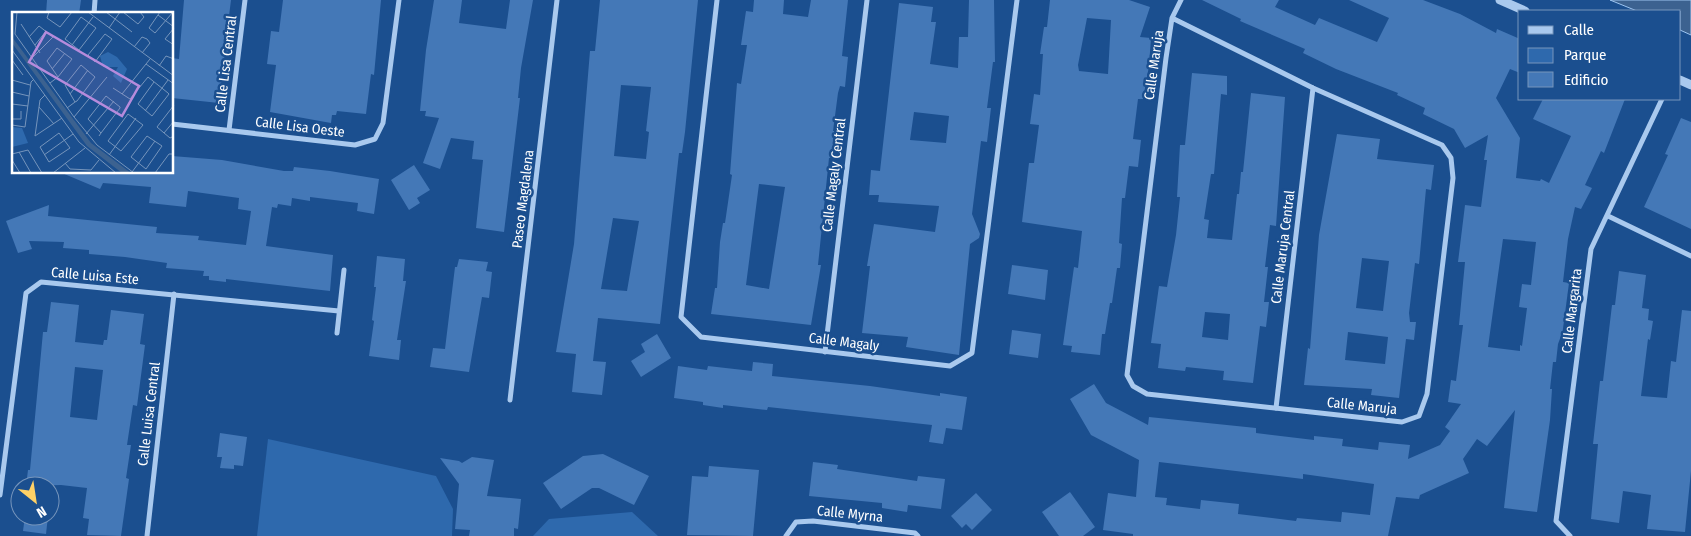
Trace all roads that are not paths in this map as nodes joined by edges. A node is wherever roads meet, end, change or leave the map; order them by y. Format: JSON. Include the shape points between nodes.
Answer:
{"nodes":[{"id":1,"x":245,"y":0,"type":"edge"},
{"id":2,"x":399,"y":0,"type":"edge"},
{"id":3,"x":557,"y":0,"type":"edge"},
{"id":4,"x":717,"y":0,"type":"edge"},
{"id":5,"x":867,"y":0,"type":"edge"},
{"id":6,"x":1017,"y":0,"type":"edge"},
{"id":7,"x":1181,"y":0,"type":"edge"},
{"id":8,"x":1500,"y":0,"type":"edge"},
{"id":9,"x":1523,"y":10,"type":"edge"},
{"id":10,"x":1172,"y":18,"type":"junction"},
{"id":11,"x":1313,"y":88,"type":"junction"},
{"id":12,"x":1662,"y":100,"type":"edge"},
{"id":13,"x":174,"y":124,"type":"edge"},
{"id":14,"x":229,"y":130,"type":"junction"},
{"id":15,"x":1608,"y":216,"type":"junction"},
{"id":16,"x":1691,"y":256,"type":"edge"},
{"id":17,"x":344,"y":270,"type":"dead end"},
{"id":18,"x":174,"y":294,"type":"junction"},
{"id":19,"x":339,"y":311,"type":"junction"},
{"id":20,"x":336,"y":333,"type":"dead end"},
{"id":21,"x":825,"y":352,"type":"junction"},
{"id":22,"x":510,"y":400,"type":"dead end"},
{"id":23,"x":1276,"y":408,"type":"junction"},
{"id":24,"x":0,"y":495,"type":"edge"},
{"id":25,"x":147,"y":536,"type":"edge"},
{"id":26,"x":786,"y":536,"type":"edge"},
{"id":27,"x":918,"y":536,"type":"edge"},
{"id":28,"x":1570,"y":536,"type":"edge"}],
"edges":[{"from":1,"to":14,"type":"street","name":"Calle Lisa Central"},
{"from":2,"to":14,"type":"street","name":"Calle Lisa Oeste","via":[[383,123],[375,139],[355,145]]},
{"from":3,"to":22,"type":"street","name":"Paseo Magdalena"},
{"from":4,"to":21,"type":"street","name":"Calle Magaly","via":[[681,317],[701,337]]},
{"from":5,"to":21,"type":"street","name":"Calle Magaly Central"},
{"from":6,"to":21,"type":"street","name":"Calle Magaly","via":[[972,353],[950,366]]},
{"from":7,"to":10,"type":"street","name":"Calle Maruja"},
{"from":8,"to":9,"type":"street"},
{"from":10,"to":11,"type":"street","name":"Calle Maruja"},
{"from":10,"to":23,"type":"street","name":"Calle Maruja","via":[[1127,376],[1133,386],[1147,394]]},
{"from":11,"to":23,"type":"street","name":"Calle Maruja Central"},
{"from":11,"to":23,"type":"street","name":"Calle Maruja","via":[[1442,145],[1451,158],[1453,178],[1427,394],[1419,416],[1402,422]]},
{"from":12,"to":15,"type":"street","name":"Calle Margarita"},
{"from":13,"to":14,"type":"street","name":"Calle Lisa Oeste"},
{"from":15,"to":16,"type":"street"},
{"from":15,"to":28,"type":"street","name":"Calle Margarita","via":[[1592,249],[1556,521]]},
{"from":17,"to":19,"type":"street"},
{"from":18,"to":19,"type":"street","name":"Calle Luisa Este"},
{"from":18,"to":24,"type":"street","name":"Calle Luisa Este","via":[[41,282],[26,293]]},
{"from":18,"to":25,"type":"street","name":"Calle Luisa Central"},
{"from":19,"to":20,"type":"street"},
{"from":26,"to":27,"type":"street","name":"Calle Myrna","via":[[796,522],[813,521],[915,533]]}]}
